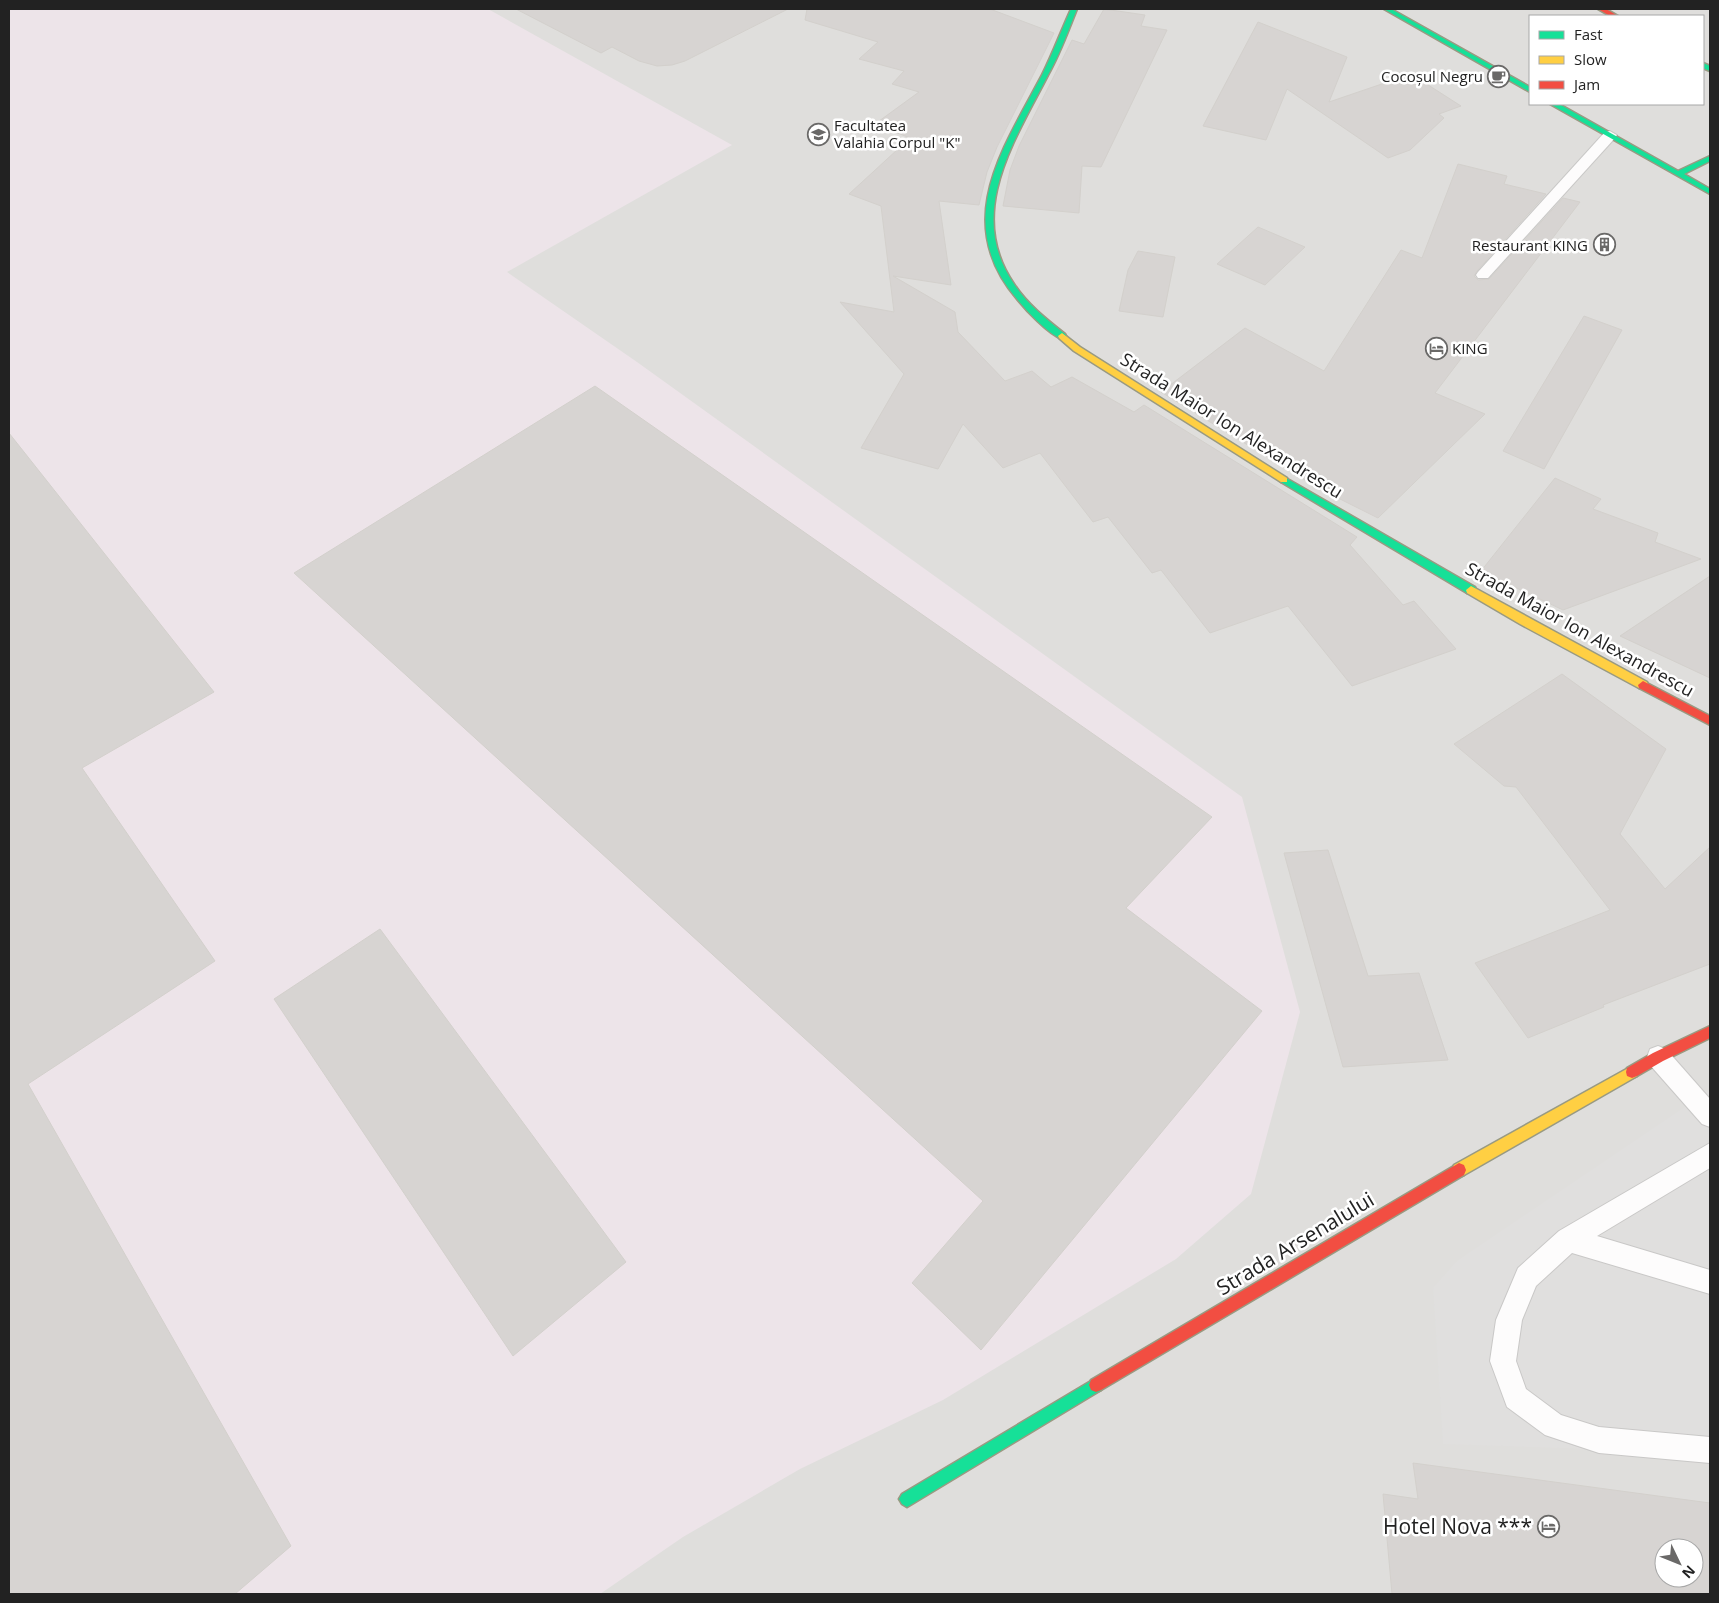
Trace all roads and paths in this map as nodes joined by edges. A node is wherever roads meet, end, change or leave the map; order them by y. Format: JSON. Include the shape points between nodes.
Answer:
{"nodes":[{"id":1,"x":1074,"y":9,"type":"edge"},
{"id":2,"x":1387,"y":9,"type":"edge"},
{"id":3,"x":1601,"y":9,"type":"edge"},
{"id":4,"x":1613,"y":15,"type":"edge"},
{"id":5,"x":1529,"y":89,"type":"edge"},
{"id":6,"x":1556,"y":105,"type":"edge"},
{"id":7,"x":1610,"y":135,"type":"junction"},
{"id":8,"x":1710,"y":158,"type":"edge"},
{"id":9,"x":1678,"y":174,"type":"junction"},
{"id":10,"x":1710,"y":192,"type":"edge"},
{"id":11,"x":1483,"y":275,"type":"dead end"},
{"id":12,"x":1710,"y":721,"type":"edge"},
{"id":13,"x":1710,"y":1032,"type":"edge"},
{"id":14,"x":1658,"y":1057,"type":"junction"},
{"id":15,"x":1710,"y":1116,"type":"edge"},
{"id":16,"x":1710,"y":1155,"type":"edge"},
{"id":17,"x":1568,"y":1240,"type":"junction"},
{"id":18,"x":1710,"y":1282,"type":"edge"},
{"id":19,"x":1710,"y":1450,"type":"edge"},
{"id":20,"x":907,"y":1499,"type":"dead end"}],
"edges":[{"from":1,"to":12,"type":"street","name":"Strada Maior Ion Alexandrescu","via":[[1055,56],[1010,144],[989,208],[992,244],[1004,275],[1032,311],[1077,349],[1278,477],[1524,621]]},
{"from":2,"to":5,"type":"street"},
{"from":3,"to":4,"type":"street"},
{"from":6,"to":7,"type":"street"},
{"from":7,"to":9,"type":"street"},
{"from":7,"to":11,"type":"lane"},
{"from":8,"to":9,"type":"street"},
{"from":9,"to":10,"type":"street"},
{"from":13,"to":14,"type":"street","name":"Strada Arsenalului"},
{"from":14,"to":15,"type":"lane"},
{"from":14,"to":20,"type":"street","name":"Strada Arsenalului","via":[[1423,1189]]},
{"from":16,"to":17,"type":"lane"},
{"from":17,"to":18,"type":"lane"},
{"from":17,"to":19,"type":"lane","via":[[1527,1277],[1509,1320],[1503,1361],[1516,1398],[1554,1426],[1599,1440]]}]}
